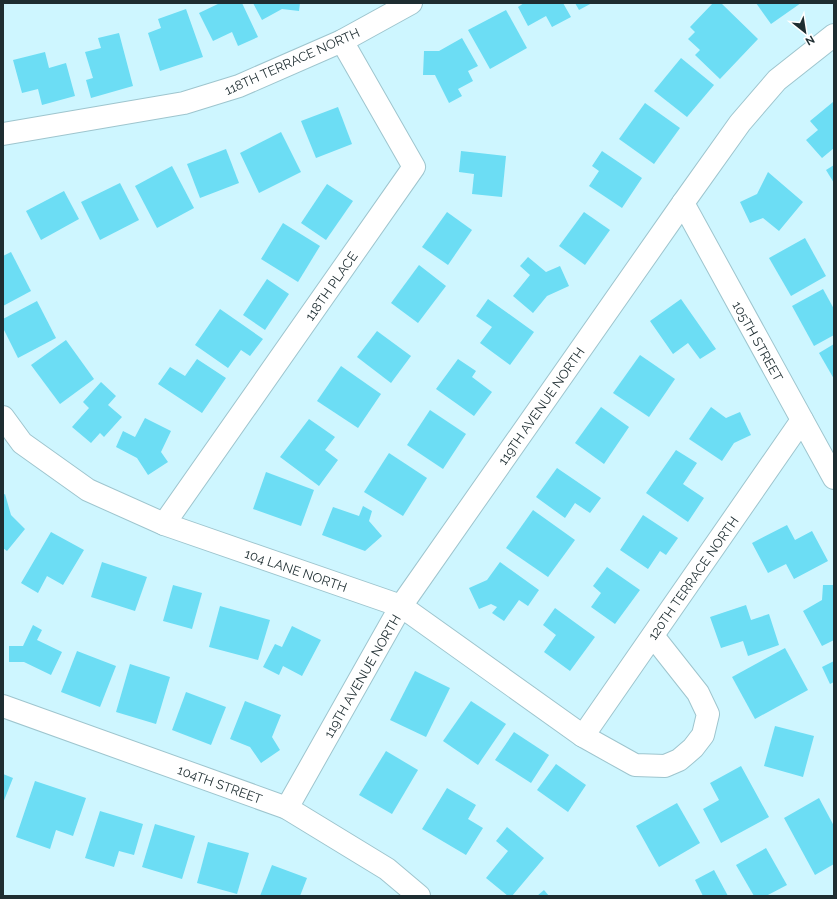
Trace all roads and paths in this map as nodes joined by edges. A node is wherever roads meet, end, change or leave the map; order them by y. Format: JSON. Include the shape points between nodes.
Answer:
{"nodes":[{"id":1,"x":411,"y":3,"type":"edge"},
{"id":2,"x":834,"y":35,"type":"edge"},
{"id":3,"x":342,"y":41,"type":"junction"},
{"id":4,"x":3,"y":134,"type":"edge"},
{"id":5,"x":682,"y":203,"type":"junction"},
{"id":6,"x":3,"y":418,"type":"edge"},
{"id":7,"x":802,"y":420,"type":"junction"},
{"id":8,"x":834,"y":478,"type":"edge"},
{"id":9,"x":164,"y":524,"type":"junction"},
{"id":10,"x":401,"y":606,"type":"junction"},
{"id":11,"x":653,"y":636,"type":"junction"},
{"id":12,"x":3,"y":706,"type":"edge"},
{"id":13,"x":584,"y":736,"type":"junction"},
{"id":14,"x":287,"y":808,"type":"junction"},
{"id":15,"x":419,"y":896,"type":"edge"}],
"edges":[{"from":1,"to":3,"type":"street","name":"118TH TERRACE NORTH"},
{"from":2,"to":5,"type":"street","name":"119TH AVENUE NORTH","via":[[777,80],[740,123]]},
{"from":3,"to":4,"type":"street","name":"118TH TERRACE NORTH","via":[[239,86],[184,103]]},
{"from":3,"to":9,"type":"street","name":"118TH PLACE","via":[[414,167]]},
{"from":5,"to":7,"type":"street","name":"105TH STREET"},
{"from":5,"to":10,"type":"street","name":"119TH AVENUE NORTH"},
{"from":6,"to":9,"type":"street","name":"104 LANE NORTH","via":[[22,443],[88,490]]},
{"from":7,"to":8,"type":"street","name":"105TH STREET"},
{"from":7,"to":11,"type":"street","name":"120TH TERRACE NORTH"},
{"from":9,"to":10,"type":"street","name":"104 LANE NORTH"},
{"from":10,"to":13,"type":"street","name":"104 LANE NORTH"},
{"from":10,"to":14,"type":"street","name":"119TH AVENUE NORTH"},
{"from":11,"to":13,"type":"street","name":"120TH TERRACE NORTH"},
{"from":11,"to":13,"type":"street","name":"104 LANE NORTH","via":[[698,693],[708,714],[703,735],[680,760],[665,766],[635,764]]},
{"from":12,"to":14,"type":"street","name":"104TH STREET"},
{"from":14,"to":15,"type":"street","name":"104TH STREET","via":[[387,869]]}]}
